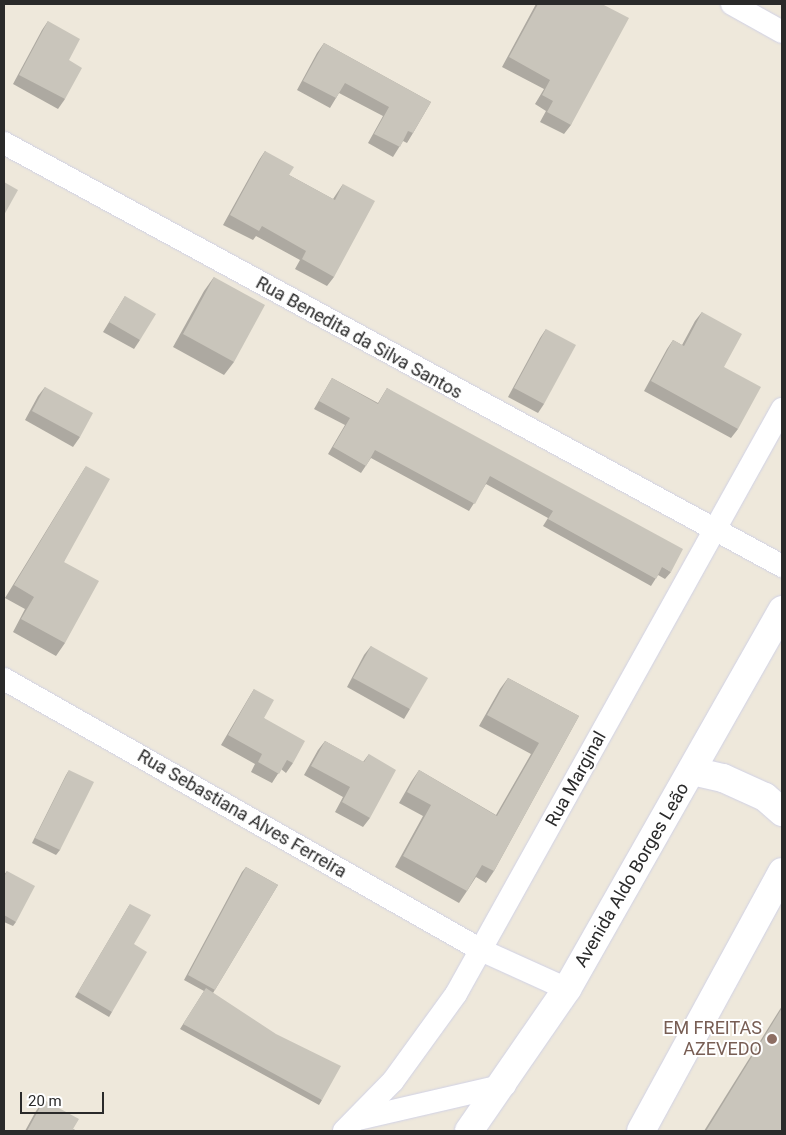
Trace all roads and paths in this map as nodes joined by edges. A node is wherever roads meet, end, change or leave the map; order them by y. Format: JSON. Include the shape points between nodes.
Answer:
{"nodes":[{"id":1,"x":732,"y":4,"type":"edge"},
{"id":2,"x":782,"y":32,"type":"edge"},
{"id":3,"x":4,"y":143,"type":"edge"},
{"id":4,"x":782,"y":409,"type":"edge"},
{"id":5,"x":713,"y":532,"type":"junction"},
{"id":6,"x":782,"y":566,"type":"edge"},
{"id":7,"x":782,"y":610,"type":"edge"},
{"id":8,"x":4,"y":679,"type":"edge"},
{"id":9,"x":692,"y":771,"type":"junction"},
{"id":10,"x":782,"y":812,"type":"edge"},
{"id":11,"x":782,"y":872,"type":"edge"},
{"id":12,"x":481,"y":950,"type":"junction"},
{"id":13,"x":567,"y":989,"type":"junction"},
{"id":14,"x":505,"y":1085,"type":"junction"},
{"id":15,"x":351,"y":1125,"type":"edge"},
{"id":16,"x":469,"y":1131,"type":"edge"},
{"id":17,"x":641,"y":1131,"type":"edge"}],
"edges":[{"from":1,"to":2,"type":"street"},
{"from":3,"to":5,"type":"street","name":"Rua Benedita da Silva Santos"},
{"from":4,"to":5,"type":"street","name":"Rua Marginal"},
{"from":5,"to":6,"type":"street","name":"Rua Benedita da Silva Santos"},
{"from":5,"to":12,"type":"street","name":"Rua Marginal"},
{"from":7,"to":9,"type":"street","name":"Avenida Aldo Borges Leão"},
{"from":8,"to":12,"type":"street","name":"Rua Sebastiana Alves Ferreira"},
{"from":9,"to":10,"type":"street","via":[[723,778],[765,797]]},
{"from":9,"to":13,"type":"street","name":"Avenida Aldo Borges Leão"},
{"from":11,"to":17,"type":"street"},
{"from":12,"to":13,"type":"street","name":"Rua Sebastiana Alves Ferreira"},
{"from":12,"to":15,"type":"street","name":"Rua Marginal","via":[[428,1037]]},
{"from":13,"to":14,"type":"street","name":"Avenida Aldo Borges Leão"},
{"from":14,"to":15,"type":"street"},
{"from":14,"to":16,"type":"street","name":"Avenida Aldo Borges Leão"}]}
